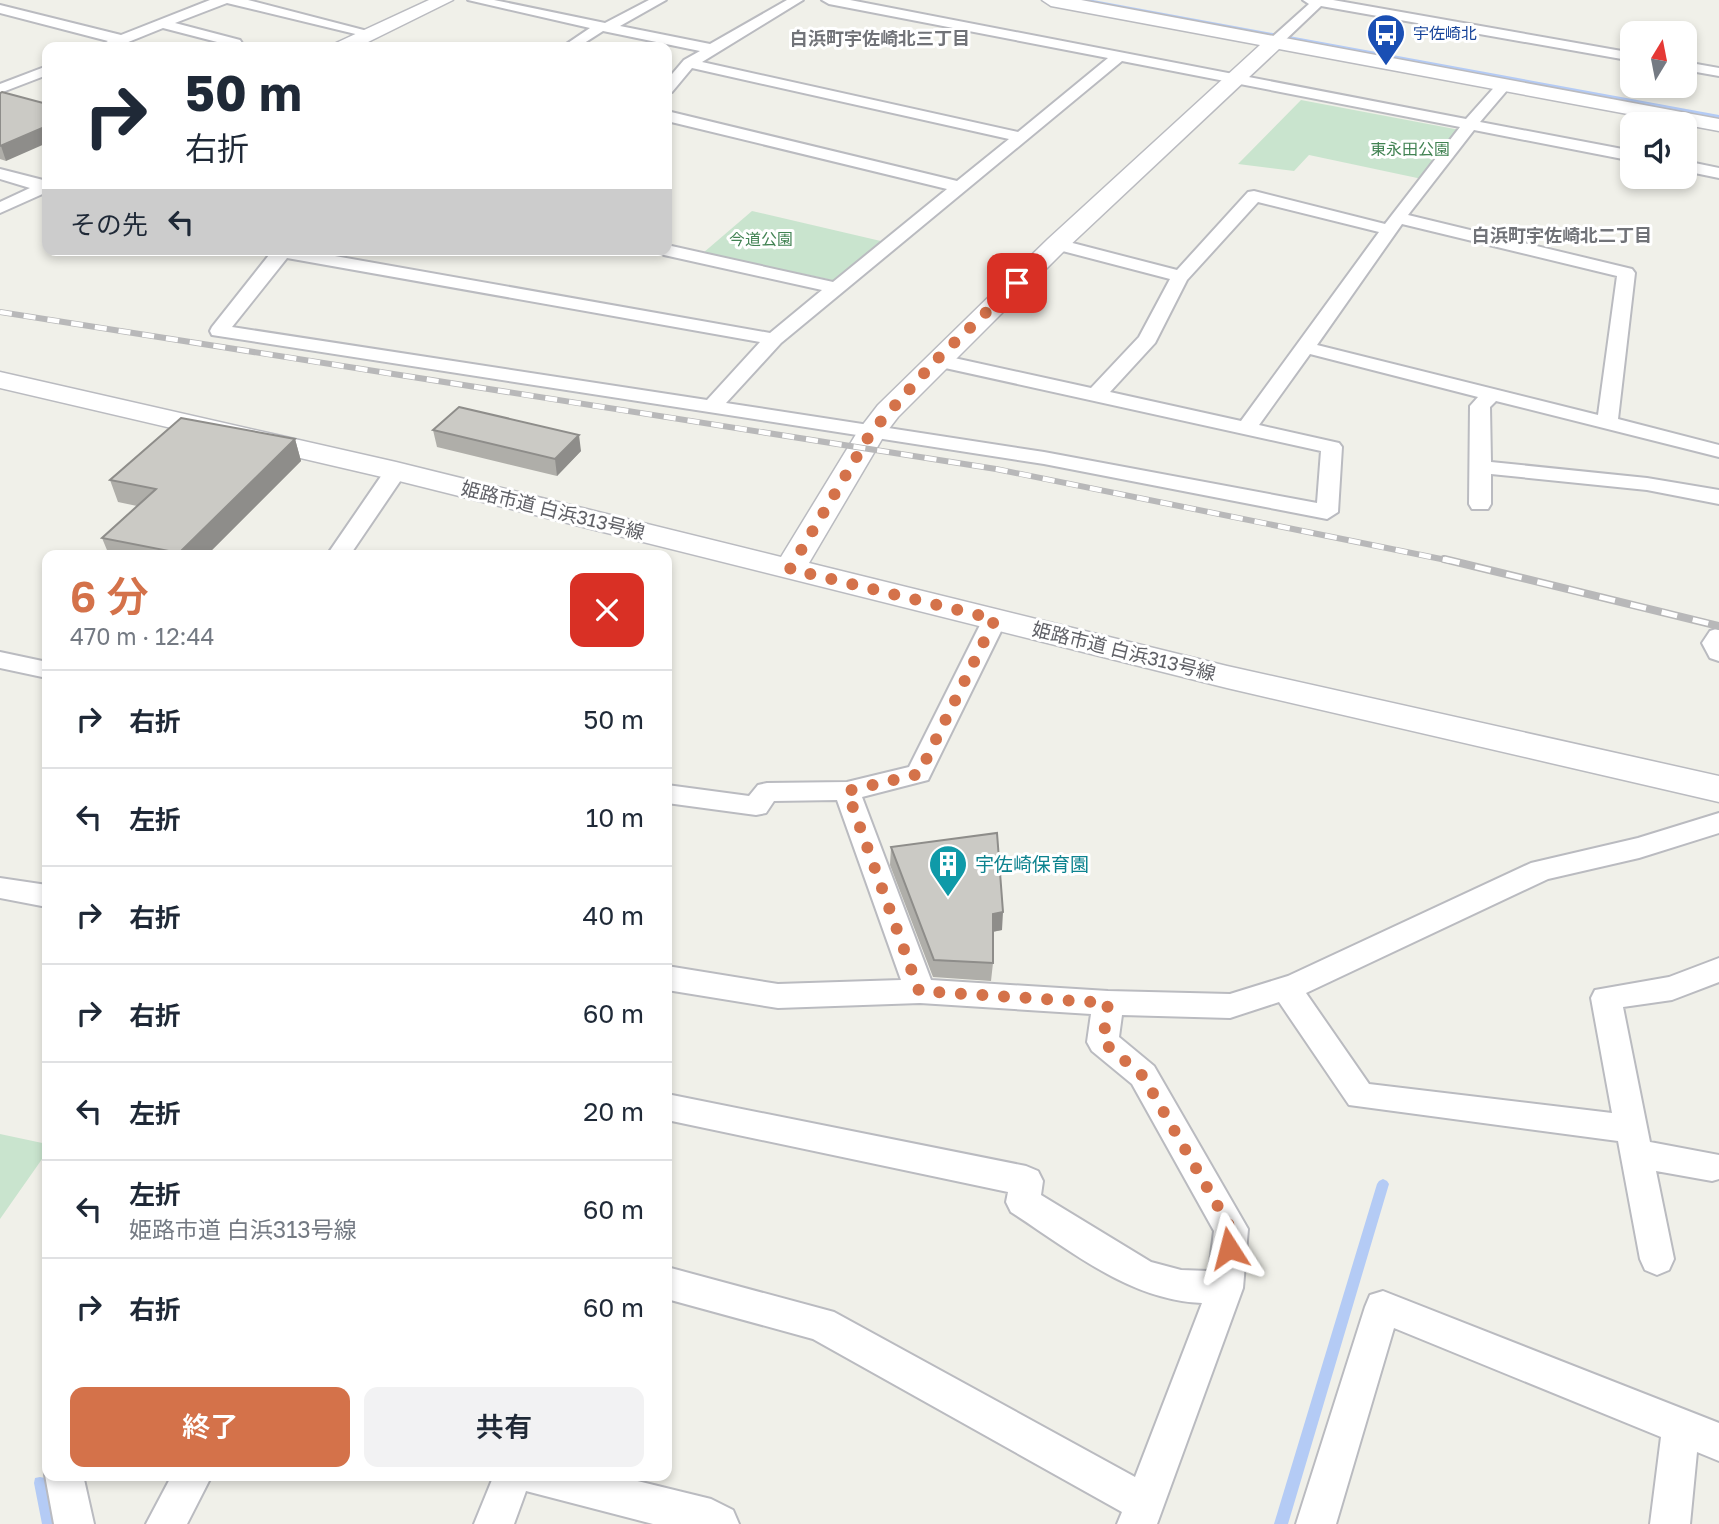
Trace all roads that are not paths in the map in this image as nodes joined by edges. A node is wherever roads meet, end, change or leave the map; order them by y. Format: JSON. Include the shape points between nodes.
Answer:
{"nodes":[{"id":1,"x":222,"y":0,"type":"edge"},
{"id":2,"x":231,"y":0,"type":"edge"},
{"id":3,"x":444,"y":0,"type":"edge"},
{"id":4,"x":475,"y":0,"type":"edge"},
{"id":5,"x":659,"y":0,"type":"edge"},
{"id":6,"x":796,"y":0,"type":"edge"},
{"id":7,"x":829,"y":0,"type":"edge"},
{"id":8,"x":1051,"y":0,"type":"edge"},
{"id":9,"x":1314,"y":1,"type":"edge"},
{"id":10,"x":0,"y":9,"type":"edge"},
{"id":11,"x":162,"y":24,"type":"junction"},
{"id":12,"x":603,"y":28,"type":"junction"},
{"id":13,"x":372,"y":34,"type":"junction"},
{"id":14,"x":122,"y":40,"type":"junction"},
{"id":15,"x":117,"y":42,"type":"edge"},
{"id":16,"x":231,"y":42,"type":"edge"},
{"id":17,"x":354,"y":42,"type":"edge"},
{"id":18,"x":578,"y":42,"type":"edge"},
{"id":19,"x":1275,"y":42,"type":"junction"},
{"id":20,"x":712,"y":49,"type":"junction"},
{"id":21,"x":1620,"y":55,"type":"edge"},
{"id":22,"x":1120,"y":56,"type":"junction"},
{"id":23,"x":689,"y":63,"type":"junction"},
{"id":24,"x":1698,"y":68,"type":"edge"},
{"id":25,"x":42,"y":72,"type":"edge"},
{"id":26,"x":1719,"y":72,"type":"edge"},
{"id":27,"x":1237,"y":80,"type":"junction"},
{"id":28,"x":672,"y":83,"type":"edge"},
{"id":29,"x":1504,"y":85,"type":"junction"},
{"id":30,"x":0,"y":89,"type":"edge"},
{"id":31,"x":672,"y":118,"type":"edge"},
{"id":32,"x":1469,"y":124,"type":"junction"},
{"id":33,"x":1719,"y":125,"type":"edge"},
{"id":34,"x":1021,"y":137,"type":"junction"},
{"id":35,"x":1620,"y":153,"type":"edge"},
{"id":36,"x":1697,"y":168,"type":"edge"},
{"id":37,"x":1719,"y":173,"type":"edge"},
{"id":38,"x":0,"y":174,"type":"edge"},
{"id":39,"x":42,"y":186,"type":"edge"},
{"id":40,"x":959,"y":187,"type":"junction"},
{"id":41,"x":42,"y":189,"type":"edge"},
{"id":42,"x":0,"y":208,"type":"edge"},
{"id":43,"x":1394,"y":224,"type":"junction"},
{"id":44,"x":1057,"y":244,"type":"junction"},
{"id":45,"x":672,"y":252,"type":"edge"},
{"id":46,"x":279,"y":256,"type":"edge"},
{"id":47,"x":311,"y":256,"type":"edge"},
{"id":48,"x":1181,"y":276,"type":"junction"},
{"id":49,"x":836,"y":288,"type":"junction"},
{"id":50,"x":774,"y":339,"type":"junction"},
{"id":51,"x":1308,"y":348,"type":"junction"},
{"id":52,"x":936,"y":360,"type":"junction"},
{"id":53,"x":0,"y":380,"type":"edge"},
{"id":54,"x":1491,"y":394,"type":"junction"},
{"id":55,"x":1096,"y":395,"type":"junction"},
{"id":56,"x":713,"y":405,"type":"junction"},
{"id":57,"x":1607,"y":423,"type":"junction"},
{"id":58,"x":1246,"y":428,"type":"junction"},
{"id":59,"x":872,"y":431,"type":"junction"},
{"id":60,"x":1719,"y":451,"type":"edge"},
{"id":61,"x":1480,"y":467,"type":"junction"},
{"id":62,"x":396,"y":471,"type":"junction"},
{"id":63,"x":1719,"y":497,"type":"edge"},
{"id":64,"x":1480,"y":503,"type":"dead end"},
{"id":65,"x":341,"y":550,"type":"edge"},
{"id":66,"x":790,"y":569,"type":"junction"},
{"id":67,"x":995,"y":619,"type":"junction"},
{"id":68,"x":1719,"y":636,"type":"edge"},
{"id":69,"x":1719,"y":653,"type":"edge"},
{"id":70,"x":0,"y":660,"type":"edge"},
{"id":71,"x":42,"y":669,"type":"edge"},
{"id":72,"x":1719,"y":789,"type":"edge"},
{"id":73,"x":847,"y":791,"type":"junction"},
{"id":74,"x":672,"y":795,"type":"edge"},
{"id":75,"x":1719,"y":823,"type":"edge"},
{"id":76,"x":0,"y":888,"type":"edge"},
{"id":77,"x":42,"y":895,"type":"edge"},
{"id":78,"x":1719,"y":970,"type":"edge"},
{"id":79,"x":672,"y":979,"type":"edge"},
{"id":80,"x":1286,"y":988,"type":"junction"},
{"id":81,"x":919,"y":991,"type":"junction"},
{"id":82,"x":1108,"y":1003,"type":"junction"},
{"id":83,"x":672,"y":1108,"type":"edge"},
{"id":84,"x":1634,"y":1141,"type":"junction"},
{"id":85,"x":1712,"y":1167,"type":"dead end"},
{"id":86,"x":1657,"y":1259,"type":"dead end"},
{"id":87,"x":672,"y":1284,"type":"edge"},
{"id":88,"x":1225,"y":1288,"type":"junction"},
{"id":89,"x":1681,"y":1426,"type":"junction"},
{"id":90,"x":1719,"y":1442,"type":"edge"},
{"id":91,"x":65,"y":1481,"type":"edge"},
{"id":92,"x":190,"y":1481,"type":"edge"},
{"id":93,"x":511,"y":1481,"type":"edge"},
{"id":94,"x":560,"y":1481,"type":"edge"},
{"id":95,"x":1141,"y":1514,"type":"edge"},
{"id":96,"x":74,"y":1524,"type":"edge"},
{"id":97,"x":166,"y":1524,"type":"edge"},
{"id":98,"x":494,"y":1524,"type":"edge"},
{"id":99,"x":719,"y":1524,"type":"edge"},
{"id":100,"x":1316,"y":1524,"type":"edge"},
{"id":101,"x":1670,"y":1524,"type":"edge"}],
"edges":[{"from":1,"to":11,"type":"street"},
{"from":2,"to":13,"type":"street"},
{"from":3,"to":13,"type":"street"},
{"from":4,"to":12,"type":"street"},
{"from":5,"to":12,"type":"street"},
{"from":6,"to":20,"type":"street"},
{"from":7,"to":22,"type":"street"},
{"from":8,"to":19,"type":"street"},
{"from":9,"to":19,"type":"street"},
{"from":9,"to":21,"type":"street"},
{"from":10,"to":14,"type":"street"},
{"from":11,"to":14,"type":"street"},
{"from":11,"to":16,"type":"street"},
{"from":12,"to":18,"type":"street"},
{"from":12,"to":20,"type":"street"},
{"from":13,"to":17,"type":"street"},
{"from":14,"to":15,"type":"street"},
{"from":19,"to":27,"type":"street"},
{"from":19,"to":29,"type":"street"},
{"from":20,"to":23,"type":"street"},
{"from":22,"to":27,"type":"street"},
{"from":22,"to":34,"type":"street"},
{"from":23,"to":28,"type":"street"},
{"from":23,"to":34,"type":"street"},
{"from":24,"to":26,"type":"street"},
{"from":25,"to":30,"type":"street"},
{"from":27,"to":32,"type":"street"},
{"from":27,"to":44,"type":"street"},
{"from":29,"to":32,"type":"street"},
{"from":29,"to":33,"type":"street"},
{"from":31,"to":40,"type":"street"},
{"from":32,"to":35,"type":"street"},
{"from":32,"to":43,"type":"street"},
{"from":34,"to":40,"type":"street"},
{"from":36,"to":37,"type":"street"},
{"from":38,"to":39,"type":"street"},
{"from":40,"to":49,"type":"street"},
{"from":41,"to":42,"type":"street"},
{"from":43,"to":48,"type":"street","via":[[1254,196]]},
{"from":43,"to":51,"type":"street"},
{"from":43,"to":57,"type":"street","via":[[1626,273]]},
{"from":44,"to":48,"type":"street"},
{"from":44,"to":52,"type":"street"},
{"from":45,"to":49,"type":"street"},
{"from":46,"to":56,"type":"street","via":[[219,331]]},
{"from":47,"to":50,"type":"street"},
{"from":48,"to":55,"type":"street","via":[[1148,339]]},
{"from":49,"to":50,"type":"street"},
{"from":50,"to":56,"type":"street"},
{"from":51,"to":54,"type":"street"},
{"from":51,"to":58,"type":"street"},
{"from":52,"to":55,"type":"street"},
{"from":52,"to":59,"type":"street"},
{"from":53,"to":62,"type":"street","name":"姫路市道 白浜313号線"},
{"from":54,"to":57,"type":"street"},
{"from":54,"to":61,"type":"street","via":[[1480,406]]},
{"from":55,"to":58,"type":"street"},
{"from":56,"to":59,"type":"street"},
{"from":57,"to":60,"type":"street"},
{"from":58,"to":59,"type":"street","via":[[1332,447],[1326,512],[1081,464]]},
{"from":59,"to":66,"type":"street"},
{"from":61,"to":63,"type":"street","via":[[1647,484]]},
{"from":61,"to":64,"type":"street"},
{"from":62,"to":65,"type":"street"},
{"from":62,"to":66,"type":"street","name":"姫路市道 白浜313号線"},
{"from":66,"to":67,"type":"street","name":"姫路市道 白浜313号線"},
{"from":67,"to":72,"type":"street","name":"姫路市道 白浜313号線"},
{"from":67,"to":73,"type":"street","via":[[919,774]]},
{"from":68,"to":69,"type":"street","via":[[1714,643]]},
{"from":70,"to":71,"type":"street"},
{"from":73,"to":74,"type":"street","via":[[767,792],[756,806]]},
{"from":73,"to":81,"type":"street"},
{"from":75,"to":80,"type":"street","via":[[1639,848],[1541,870]]},
{"from":76,"to":77,"type":"street"},
{"from":78,"to":84,"type":"street","via":[[1672,988],[1606,998]]},
{"from":79,"to":81,"type":"street","via":[[778,996]]},
{"from":80,"to":82,"type":"street","via":[[1230,1006]]},
{"from":80,"to":84,"type":"street","via":[[1360,1096]]},
{"from":81,"to":82,"type":"street"},
{"from":82,"to":88,"type":"street","via":[[1103,1042],[1143,1076],[1231,1229]]},
{"from":83,"to":88,"type":"street","via":[[1026,1181],[1023,1202],[1143,1276],[1181,1286]]},
{"from":84,"to":85,"type":"street"},
{"from":84,"to":86,"type":"street"},
{"from":87,"to":95,"type":"street","via":[[821,1324]]},
{"from":88,"to":95,"type":"street"},
{"from":89,"to":90,"type":"street"},
{"from":89,"to":100,"type":"street","via":[[1383,1307]]},
{"from":89,"to":101,"type":"street"},
{"from":91,"to":96,"type":"street"},
{"from":92,"to":97,"type":"street"},
{"from":93,"to":98,"type":"street"},
{"from":94,"to":99,"type":"street"}]}
